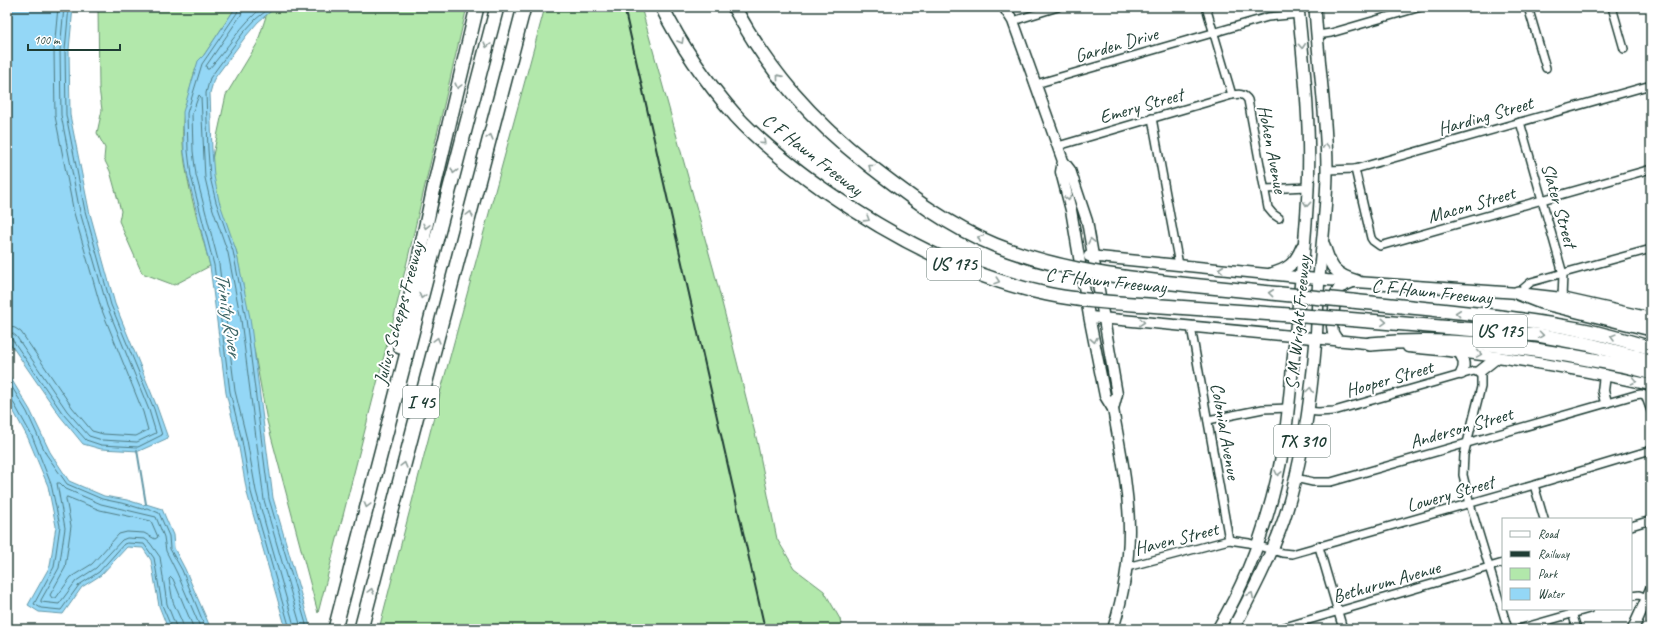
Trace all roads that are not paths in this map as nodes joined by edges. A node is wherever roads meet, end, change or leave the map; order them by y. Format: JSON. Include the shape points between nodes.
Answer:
{"nodes":[{"id":1,"x":477,"y":7,"type":"edge"},
{"id":2,"x":497,"y":7,"type":"edge"},
{"id":3,"x":524,"y":7,"type":"edge"},
{"id":4,"x":528,"y":7,"type":"edge"},
{"id":5,"x":662,"y":7,"type":"edge"},
{"id":6,"x":734,"y":7,"type":"edge"},
{"id":7,"x":1004,"y":7,"type":"edge"},
{"id":8,"x":1014,"y":7,"type":"edge"},
{"id":9,"x":1058,"y":7,"type":"edge"},
{"id":10,"x":1206,"y":7,"type":"edge"},
{"id":11,"x":1315,"y":7,"type":"edge"},
{"id":12,"x":1421,"y":7,"type":"edge"},
{"id":13,"x":1528,"y":7,"type":"edge"},
{"id":14,"x":1612,"y":7,"type":"edge"},
{"id":15,"x":1298,"y":10,"type":"edge"},
{"id":16,"x":1014,"y":21,"type":"junction"},
{"id":17,"x":1214,"y":32,"type":"junction"},
{"id":18,"x":1317,"y":35,"type":"junction"},
{"id":19,"x":1624,"y":49,"type":"dead end"},
{"id":20,"x":511,"y":55,"type":"junction"},
{"id":21,"x":1546,"y":68,"type":"dead end"},
{"id":22,"x":1036,"y":84,"type":"junction"},
{"id":23,"x":1651,"y":85,"type":"edge"},
{"id":24,"x":1232,"y":95,"type":"junction"},
{"id":25,"x":1152,"y":118,"type":"junction"},
{"id":26,"x":1520,"y":122,"type":"junction"},
{"id":27,"x":1058,"y":146,"type":"junction"},
{"id":28,"x":1063,"y":161,"type":"junction"},
{"id":29,"x":1355,"y":169,"type":"junction"},
{"id":30,"x":1651,"y":169,"type":"edge"},
{"id":31,"x":1327,"y":170,"type":"junction"},
{"id":32,"x":1308,"y":187,"type":"junction"},
{"id":33,"x":1265,"y":189,"type":"junction"},
{"id":34,"x":1542,"y":201,"type":"junction"},
{"id":35,"x":1279,"y":218,"type":"dead end"},
{"id":36,"x":1305,"y":239,"type":"junction"},
{"id":37,"x":1323,"y":241,"type":"junction"},
{"id":38,"x":1651,"y":249,"type":"edge"},
{"id":39,"x":1079,"y":256,"type":"junction"},
{"id":40,"x":1094,"y":257,"type":"junction"},
{"id":41,"x":1179,"y":265,"type":"junction"},
{"id":42,"x":1271,"y":274,"type":"junction"},
{"id":43,"x":1563,"y":274,"type":"junction"},
{"id":44,"x":1302,"y":277,"type":"junction"},
{"id":45,"x":1318,"y":279,"type":"junction"},
{"id":46,"x":1357,"y":281,"type":"junction"},
{"id":47,"x":1518,"y":292,"type":"junction"},
{"id":48,"x":1562,"y":298,"type":"junction"},
{"id":49,"x":1090,"y":318,"type":"junction"},
{"id":50,"x":1651,"y":318,"type":"edge"},
{"id":51,"x":1105,"y":319,"type":"junction"},
{"id":52,"x":1191,"y":327,"type":"junction"},
{"id":53,"x":1651,"y":329,"type":"edge"},
{"id":54,"x":1295,"y":337,"type":"junction"},
{"id":55,"x":1316,"y":338,"type":"junction"},
{"id":56,"x":1338,"y":341,"type":"junction"},
{"id":57,"x":1370,"y":344,"type":"junction"},
{"id":58,"x":1651,"y":348,"type":"edge"},
{"id":59,"x":1458,"y":351,"type":"junction"},
{"id":60,"x":1498,"y":357,"type":"junction"},
{"id":61,"x":1651,"y":361,"type":"edge"},
{"id":62,"x":1483,"y":372,"type":"junction"},
{"id":63,"x":1651,"y":373,"type":"edge"},
{"id":64,"x":1461,"y":374,"type":"junction"},
{"id":65,"x":1605,"y":375,"type":"junction"},
{"id":66,"x":1651,"y":385,"type":"edge"},
{"id":67,"x":398,"y":386,"type":"junction"},
{"id":68,"x":1606,"y":402,"type":"junction"},
{"id":69,"x":1288,"y":408,"type":"junction"},
{"id":70,"x":1113,"y":409,"type":"junction"},
{"id":71,"x":1307,"y":411,"type":"junction"},
{"id":72,"x":1651,"y":411,"type":"edge"},
{"id":73,"x":1208,"y":420,"type":"junction"},
{"id":74,"x":1468,"y":442,"type":"junction"},
{"id":75,"x":1651,"y":450,"type":"edge"},
{"id":76,"x":1295,"y":478,"type":"junction"},
{"id":77,"x":1534,"y":485,"type":"junction"},
{"id":78,"x":1470,"y":504,"type":"junction"},
{"id":79,"x":1544,"y":518,"type":"edge"},
{"id":80,"x":1651,"y":520,"type":"edge"},
{"id":81,"x":1632,"y":526,"type":"edge"},
{"id":82,"x":1229,"y":540,"type":"junction"},
{"id":83,"x":1257,"y":546,"type":"junction"},
{"id":84,"x":1319,"y":547,"type":"junction"},
{"id":85,"x":1272,"y":550,"type":"junction"},
{"id":86,"x":1502,"y":563,"type":"edge"},
{"id":87,"x":1127,"y":567,"type":"junction"},
{"id":88,"x":1490,"y":567,"type":"junction"},
{"id":89,"x":1632,"y":596,"type":"edge"},
{"id":90,"x":1647,"y":598,"type":"edge"},
{"id":91,"x":1502,"y":608,"type":"edge"},
{"id":92,"x":1502,"y":610,"type":"edge"},
{"id":93,"x":1338,"y":611,"type":"junction"},
{"id":94,"x":1572,"y":611,"type":"edge"},
{"id":95,"x":335,"y":629,"type":"edge"},
{"id":96,"x":362,"y":629,"type":"edge"},
{"id":97,"x":1113,"y":629,"type":"edge"},
{"id":98,"x":1218,"y":629,"type":"edge"},
{"id":99,"x":1233,"y":629,"type":"edge"},
{"id":100,"x":1278,"y":629,"type":"edge"},
{"id":101,"x":1343,"y":629,"type":"edge"},
{"id":102,"x":1508,"y":629,"type":"edge"},
{"id":103,"x":1518,"y":629,"type":"edge"},
{"id":104,"x":1577,"y":629,"type":"edge"},
{"id":105,"x":1626,"y":629,"type":"edge"},
{"id":106,"x":1633,"y":629,"type":"edge"}],
"edges":[{"from":1,"to":67,"type":"highway","one_way":true,"via":[[394,374]]},
{"from":2,"to":67,"type":"highway","name":"Julius Schepps Freeway","number":"I 45","one_way":true},
{"from":3,"to":20,"type":"highway","number":"I 45"},
{"from":4,"to":20,"type":"highway"},
{"from":5,"to":61,"type":"highway","name":"C F Hawn Freeway","number":"US 175","one_way":true,"bridge":true,"via":[[703,75],[736,116],[759,139],[802,174],[890,232],[939,258],[1003,283],[1077,300],[1538,335],[1587,344]]},
{"from":58,"to":6,"type":"highway","name":"C F Hawn Freeway","number":"US 175","one_way":true,"bridge":true,"via":[[1549,324],[1113,276],[1034,258],[954,225],[918,203],[846,147],[794,96],[758,48]]},
{"from":7,"to":16,"type":"main road"},
{"from":8,"to":16,"type":"main road"},
{"from":9,"to":16,"type":"street"},
{"from":10,"to":17,"type":"street"},
{"from":11,"to":18,"type":"main road","name":"S M Wright Freeway","number":"TX 310"},
{"from":12,"to":18,"type":"street"},
{"from":13,"to":21,"type":"street"},
{"from":14,"to":19,"type":"street"},
{"from":15,"to":17,"type":"street","name":"Garden Drive"},
{"from":15,"to":32,"type":"main road","name":"S M Wright Freeway","number":"TX 310","one_way":true,"via":[[1306,107]]},
{"from":16,"to":22,"type":"main road"},
{"from":17,"to":22,"type":"street","name":"Garden Drive"},
{"from":17,"to":24,"type":"street"},
{"from":31,"to":18,"type":"main road","name":"S M Wright Freeway","number":"TX 310","one_way":true},
{"from":96,"to":20,"type":"highway","number":"I 45","one_way":true},
{"from":22,"to":27,"type":"main road"},
{"from":23,"to":26,"type":"street","name":"Harding Street"},
{"from":24,"to":25,"type":"street","name":"Emery Street"},
{"from":24,"to":33,"type":"street","name":"Hohen Avenue","via":[[1241,94],[1248,100]]},
{"from":25,"to":27,"type":"street","name":"Emery Street"},
{"from":25,"to":41,"type":"street"},
{"from":26,"to":29,"type":"street","name":"Harding Street"},
{"from":26,"to":34,"type":"street","name":"Slater Street"},
{"from":27,"to":28,"type":"main road"},
{"from":28,"to":39,"type":"main road","one_way":true,"via":[[1061,172]]},
{"from":40,"to":28,"type":"main road","one_way":true,"via":[[1082,205],[1070,170]]},
{"from":29,"to":31,"type":"street","name":"Harding Street"},
{"from":29,"to":34,"type":"street","name":"Macon Street","via":[[1371,238],[1380,246]]},
{"from":30,"to":34,"type":"street","name":"Macon Street"},
{"from":31,"to":37,"type":"main road","name":"S M Wright Freeway","number":"TX 310"},
{"from":32,"to":33,"type":"street"},
{"from":32,"to":36,"type":"main road","name":"S M Wright Freeway","number":"TX 310","one_way":true},
{"from":33,"to":35,"type":"street","name":"Hohen Avenue","via":[[1268,208]]},
{"from":34,"to":43,"type":"street","name":"Slater Street"},
{"from":36,"to":42,"type":"main road","via":[[1290,266]]},
{"from":36,"to":44,"type":"main road","name":"S M Wright Freeway","number":"TX 310"},
{"from":37,"to":45,"type":"main road","name":"S M Wright Freeway","number":"TX 310"},
{"from":37,"to":46,"type":"main road","via":[[1333,269],[1343,277]]},
{"from":38,"to":43,"type":"street"},
{"from":39,"to":40,"type":"main road","name":"C F Hawn Freeway"},
{"from":39,"to":49,"type":"main road"},
{"from":40,"to":41,"type":"main road","name":"C F Hawn Freeway"},
{"from":40,"to":51,"type":"main road"},
{"from":42,"to":41,"type":"main road","name":"C F Hawn Freeway","one_way":true},
{"from":42,"to":44,"type":"main road","name":"C F Hawn Freeway"},
{"from":43,"to":47,"type":"street","via":[[1532,282]]},
{"from":43,"to":48,"type":"street","name":"Slater Street"},
{"from":44,"to":45,"type":"main road","name":"C F Hawn Freeway"},
{"from":44,"to":54,"type":"main road","name":"S M Wright Freeway","number":"TX 310"},
{"from":45,"to":46,"type":"main road","name":"C F Hawn Freeway"},
{"from":45,"to":55,"type":"main road","name":"S M Wright Freeway","number":"TX 310"},
{"from":46,"to":47,"type":"main road","name":"C F Hawn Freeway"},
{"from":46,"to":56,"type":"main road","via":[[1339,288],[1336,293],[1332,326]]},
{"from":47,"to":48,"type":"main road","name":"C F Hawn Freeway"},
{"from":47,"to":53,"type":"highway","via":[[1541,302]]},
{"from":48,"to":50,"type":"main road","name":"C F Hawn Freeway"},
{"from":49,"to":51,"type":"main road","name":"C F Hawn Freeway"},
{"from":49,"to":70,"type":"main road","one_way":true,"via":[[1105,396]]},
{"from":51,"to":52,"type":"main road","name":"C F Hawn Freeway","one_way":true},
{"from":51,"to":70,"type":"main road","via":[[1117,394]]},
{"from":52,"to":54,"type":"main road","name":"C F Hawn Freeway"},
{"from":52,"to":73,"type":"street","name":"Colonial Avenue"},
{"from":54,"to":55,"type":"main road","name":"C F Hawn Freeway"},
{"from":54,"to":69,"type":"main road","name":"S M Wright Freeway","number":"TX 310"},
{"from":55,"to":56,"type":"main road","name":"C F Hawn Freeway"},
{"from":71,"to":55,"type":"main road","name":"S M Wright Freeway","number":"TX 310","one_way":true},
{"from":56,"to":57,"type":"main road","name":"C F Hawn Freeway"},
{"from":57,"to":59,"type":"main road","name":"C F Hawn Freeway"},
{"from":57,"to":63,"type":"highway","via":[[1456,341],[1530,348]]},
{"from":59,"to":60,"type":"main road","name":"C F Hawn Freeway","one_way":true},
{"from":59,"to":64,"type":"main road","via":[[1464,361]]},
{"from":60,"to":62,"type":"main road"},
{"from":60,"to":65,"type":"main road","name":"C F Hawn Freeway"},
{"from":62,"to":64,"type":"street","name":"Hooper Street"},
{"from":62,"to":74,"type":"street"},
{"from":64,"to":71,"type":"street","name":"Hooper Street","via":[[1334,411]]},
{"from":65,"to":66,"type":"main road","name":"C F Hawn Freeway","one_way":true},
{"from":65,"to":68,"type":"main road"},
{"from":67,"to":95,"type":"highway","name":"Julius Schepps Freeway","number":"I 45","one_way":true},
{"from":68,"to":72,"type":"street","name":"Anderson Street","via":[[1641,394],[1646,395]]},
{"from":68,"to":74,"type":"street","name":"Anderson Street"},
{"from":69,"to":73,"type":"street","via":[[1263,409]]},
{"from":69,"to":83,"type":"main road","name":"S M Wright Freeway","number":"TX 310","one_way":true,"via":[[1278,476]]},
{"from":70,"to":87,"type":"main road","via":[[1128,515]]},
{"from":71,"to":76,"type":"main road","name":"S M Wright Freeway","number":"TX 310"},
{"from":73,"to":82,"type":"street","name":"Colonial Avenue"},
{"from":74,"to":76,"type":"street","name":"Anderson Street","via":[[1331,482]]},
{"from":74,"to":78,"type":"street","via":[[1463,468]]},
{"from":75,"to":77,"type":"street","name":"Lowery Street"},
{"from":76,"to":85,"type":"main road","name":"S M Wright Freeway","number":"TX 310"},
{"from":77,"to":78,"type":"street","name":"Lowery Street"},
{"from":77,"to":79,"type":"street"},
{"from":78,"to":84,"type":"street","name":"Lowery Street"},
{"from":78,"to":88,"type":"street"},
{"from":80,"to":81,"type":"street"},
{"from":82,"to":83,"type":"street","name":"Haven Street"},
{"from":82,"to":87,"type":"street","name":"Haven Street"},
{"from":83,"to":85,"type":"street","name":"Lowery Street"},
{"from":83,"to":98,"type":"main road","name":"S M Wright Freeway","number":"TX 310"},
{"from":84,"to":85,"type":"street","name":"Lowery Street","via":[[1292,554]]},
{"from":84,"to":93,"type":"street"},
{"from":99,"to":85,"type":"main road","name":"S M Wright Freeway","number":"TX 310","one_way":true},
{"from":86,"to":88,"type":"street","name":"Bethurum Avenue"},
{"from":87,"to":97,"type":"main road"},
{"from":88,"to":91,"type":"street"},
{"from":88,"to":93,"type":"street","name":"Bethurum Avenue"},
{"from":89,"to":90,"type":"street"},
{"from":90,"to":105,"type":"main road","via":[[1635,612]]},
{"from":90,"to":106,"type":"main road"},
{"from":92,"to":102,"type":"street"},
{"from":93,"to":100,"type":"street","name":"Bethurum Avenue"},
{"from":93,"to":101,"type":"street"},
{"from":94,"to":103,"type":"street"},
{"from":94,"to":104,"type":"street"}]}
